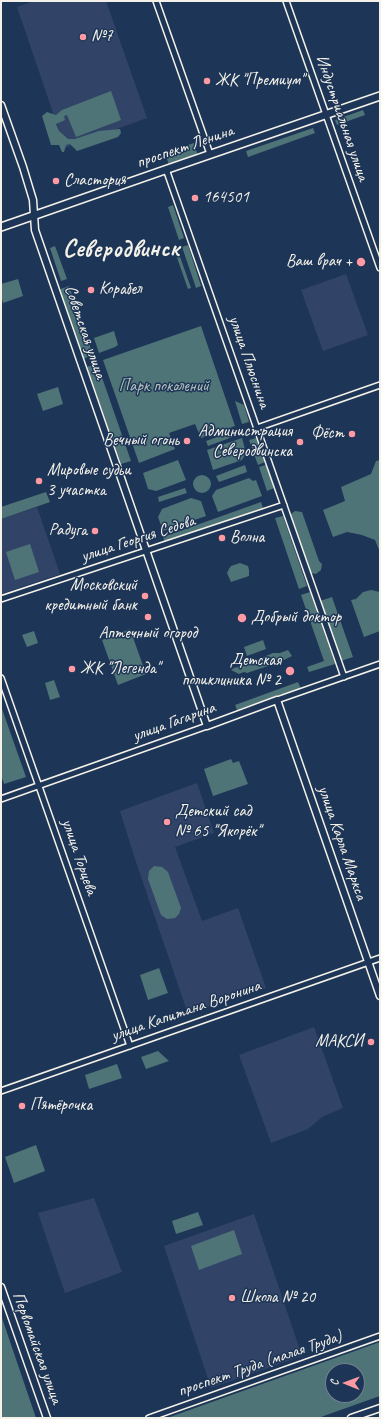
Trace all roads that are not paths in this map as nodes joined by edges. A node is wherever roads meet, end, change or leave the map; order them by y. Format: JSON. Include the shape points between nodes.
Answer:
{"nodes":[{"id":1,"x":156,"y":1,"type":"edge"},
{"id":2,"x":286,"y":1,"type":"edge"},
{"id":3,"x":380,"y":96,"type":"edge"},
{"id":4,"x":1,"y":105,"type":"edge"},
{"id":5,"x":326,"y":115,"type":"junction"},
{"id":6,"x":210,"y":154,"type":"junction"},
{"id":7,"x":166,"y":169,"type":"junction"},
{"id":8,"x":34,"y":216,"type":"junction"},
{"id":9,"x":1,"y":227,"type":"edge"},
{"id":10,"x":380,"y":268,"type":"edge"},
{"id":11,"x":380,"y":385,"type":"edge"},
{"id":12,"x":257,"y":428,"type":"junction"},
{"id":13,"x":284,"y":505,"type":"junction"},
{"id":14,"x":146,"y":552,"type":"junction"},
{"id":15,"x":1,"y":599,"type":"edge"},
{"id":16,"x":380,"y":664,"type":"edge"},
{"id":17,"x":344,"y":677,"type":"junction"},
{"id":18,"x":1,"y":678,"type":"edge"},
{"id":19,"x":277,"y":700,"type":"junction"},
{"id":20,"x":207,"y":726,"type":"junction"},
{"id":21,"x":39,"y":786,"type":"junction"},
{"id":22,"x":1,"y":799,"type":"edge"},
{"id":23,"x":380,"y":958,"type":"edge"},
{"id":24,"x":368,"y":962,"type":"junction"},
{"id":25,"x":380,"y":996,"type":"edge"},
{"id":26,"x":130,"y":1046,"type":"junction"},
{"id":27,"x":1,"y":1091,"type":"edge"},
{"id":28,"x":1,"y":1287,"type":"edge"},
{"id":29,"x":380,"y":1336,"type":"edge"},
{"id":30,"x":380,"y":1408,"type":"edge"},
{"id":31,"x":47,"y":1418,"type":"edge"},
{"id":32,"x":149,"y":1418,"type":"edge"},
{"id":33,"x":351,"y":1418,"type":"edge"}],
"edges":[{"from":1,"to":6,"type":"street"},
{"from":2,"to":5,"type":"street","name":"Индустриальная улица"},
{"from":3,"to":5,"type":"main road","name":"проспект Ленина"},
{"from":4,"to":8,"type":"street","name":"Советская улица","via":[[33,200]]},
{"from":5,"to":6,"type":"main road","name":"проспект Ленина"},
{"from":5,"to":10,"type":"street","name":"Индустриальная улица"},
{"from":6,"to":7,"type":"main road","name":"проспект Ленина"},
{"from":7,"to":8,"type":"main road","name":"проспект Ленина"},
{"from":7,"to":12,"type":"street","name":"улица Плюснина"},
{"from":8,"to":9,"type":"main road","name":"проспект Ленина"},
{"from":8,"to":14,"type":"street","name":"Советская улица","via":[[35,230]]},
{"from":11,"to":12,"type":"street"},
{"from":12,"to":13,"type":"street","name":"улица Плюснина"},
{"from":13,"to":14,"type":"street","name":"улица Георгия Седова"},
{"from":13,"to":17,"type":"street","name":"улица Плюснина"},
{"from":14,"to":15,"type":"street","name":"улица Георгия Седова"},
{"from":14,"to":20,"type":"street","name":"Советская улица"},
{"from":16,"to":17,"type":"street","name":"улица Гагарина"},
{"from":17,"to":19,"type":"street","name":"улица Гагарина"},
{"from":18,"to":21,"type":"street","name":"улица Торцева"},
{"from":19,"to":20,"type":"street","name":"улица Гагарина"},
{"from":19,"to":24,"type":"street","name":"улица Карла Маркса"},
{"from":20,"to":21,"type":"street","name":"улица Гагарина"},
{"from":21,"to":22,"type":"street","name":"улица Гагарина"},
{"from":21,"to":26,"type":"street","name":"улица Торцева"},
{"from":23,"to":24,"type":"street","name":"улица Капитана Воронина"},
{"from":24,"to":25,"type":"street","name":"улица Карла Маркса"},
{"from":24,"to":26,"type":"street","name":"улица Капитана Воронина"},
{"from":26,"to":27,"type":"street","name":"улица Капитана Воронина"},
{"from":28,"to":31,"type":"street","name":"Первомайская улица"},
{"from":29,"to":32,"type":"street","name":"проспект Труда (малая Труда)"},
{"from":30,"to":33,"type":"street"}]}
